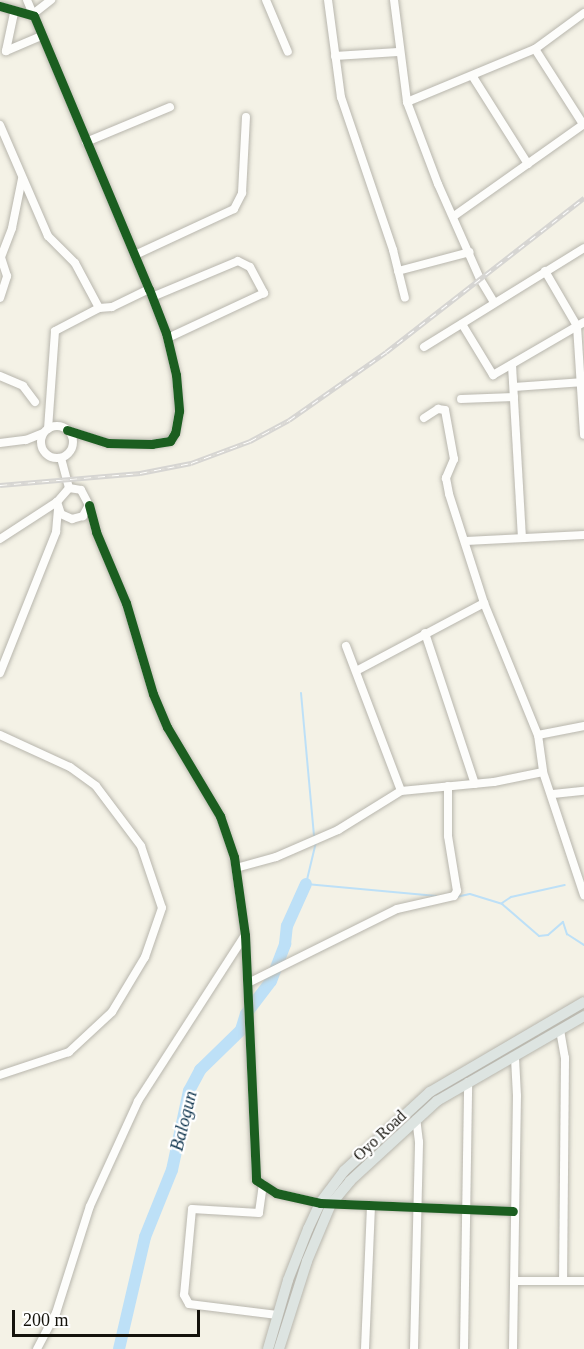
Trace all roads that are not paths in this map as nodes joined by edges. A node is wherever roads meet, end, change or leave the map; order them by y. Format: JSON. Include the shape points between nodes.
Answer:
{"nodes":[{"id":1,"x":27,"y":0,"type":"edge"},
{"id":2,"x":51,"y":0,"type":"edge"},
{"id":3,"x":266,"y":0,"type":"edge"},
{"id":4,"x":328,"y":0,"type":"edge"},
{"id":5,"x":394,"y":0,"type":"edge"},
{"id":6,"x":0,"y":6,"type":"edge"},
{"id":7,"x":14,"y":13,"type":"junction"},
{"id":8,"x":584,"y":13,"type":"edge"},
{"id":9,"x":33,"y":14,"type":"junction"},
{"id":10,"x":41,"y":36,"type":"junction"},
{"id":11,"x":535,"y":49,"type":"junction"},
{"id":12,"x":288,"y":52,"type":"dead end"},
{"id":13,"x":398,"y":52,"type":"junction"},
{"id":14,"x":335,"y":56,"type":"junction"},
{"id":15,"x":473,"y":77,"type":"junction"},
{"id":16,"x":407,"y":102,"type":"junction"},
{"id":17,"x":170,"y":107,"type":"dead end"},
{"id":18,"x":246,"y":117,"type":"dead end"},
{"id":19,"x":584,"y":124,"type":"edge"},
{"id":20,"x":0,"y":125,"type":"edge"},
{"id":21,"x":86,"y":142,"type":"junction"},
{"id":22,"x":528,"y":164,"type":"junction"},
{"id":23,"x":22,"y":179,"type":"junction"},
{"id":24,"x":454,"y":216,"type":"junction"},
{"id":25,"x":584,"y":248,"type":"edge"},
{"id":26,"x":470,"y":252,"type":"junction"},
{"id":27,"x":0,"y":254,"type":"edge"},
{"id":28,"x":135,"y":255,"type":"junction"},
{"id":29,"x":398,"y":271,"type":"junction"},
{"id":30,"x":545,"y":271,"type":"junction"},
{"id":31,"x":151,"y":293,"type":"junction"},
{"id":32,"x":0,"y":298,"type":"edge"},
{"id":33,"x":405,"y":298,"type":"dead end"},
{"id":34,"x":494,"y":302,"type":"junction"},
{"id":35,"x":99,"y":308,"type":"junction"},
{"id":36,"x":462,"y":324,"type":"junction"},
{"id":37,"x":580,"y":324,"type":"edge"},
{"id":38,"x":168,"y":338,"type":"junction"},
{"id":39,"x":424,"y":347,"type":"dead end"},
{"id":40,"x":512,"y":365,"type":"junction"},
{"id":41,"x":0,"y":376,"type":"edge"},
{"id":42,"x":583,"y":382,"type":"edge"},
{"id":43,"x":514,"y":387,"type":"junction"},
{"id":44,"x":514,"y":397,"type":"junction"},
{"id":45,"x":461,"y":399,"type":"dead end"},
{"id":46,"x":34,"y":402,"type":"dead end"},
{"id":47,"x":424,"y":418,"type":"dead end"},
{"id":48,"x":46,"y":430,"type":"junction"},
{"id":49,"x":68,"y":430,"type":"junction"},
{"id":50,"x":584,"y":435,"type":"edge"},
{"id":51,"x":88,"y":438,"type":"junction"},
{"id":52,"x":26,"y":440,"type":"junction"},
{"id":53,"x":0,"y":443,"type":"edge"},
{"id":54,"x":72,"y":446,"type":"junction"},
{"id":55,"x":41,"y":447,"type":"junction"},
{"id":56,"x":61,"y":458,"type":"junction"},
{"id":57,"x":69,"y":488,"type":"junction"},
{"id":58,"x":58,"y":505,"type":"junction"},
{"id":59,"x":89,"y":505,"type":"junction"},
{"id":60,"x":75,"y":519,"type":"junction"},
{"id":61,"x":56,"y":532,"type":"junction"},
{"id":62,"x":96,"y":532,"type":"junction"},
{"id":63,"x":584,"y":536,"type":"edge"},
{"id":64,"x":522,"y":537,"type":"junction"},
{"id":65,"x":0,"y":539,"type":"edge"},
{"id":66,"x":466,"y":542,"type":"junction"},
{"id":67,"x":484,"y":603,"type":"junction"},
{"id":68,"x":425,"y":633,"type":"junction"},
{"id":69,"x":346,"y":646,"type":"dead end"},
{"id":70,"x":358,"y":670,"type":"junction"},
{"id":71,"x":0,"y":673,"type":"edge"},
{"id":72,"x":584,"y":726,"type":"edge"},
{"id":73,"x":0,"y":735,"type":"edge"},
{"id":74,"x":538,"y":735,"type":"junction"},
{"id":75,"x":543,"y":772,"type":"junction"},
{"id":76,"x":476,"y":784,"type":"junction"},
{"id":77,"x":448,"y":786,"type":"junction"},
{"id":78,"x":401,"y":791,"type":"junction"},
{"id":79,"x":584,"y":791,"type":"edge"},
{"id":80,"x":553,"y":794,"type":"junction"},
{"id":81,"x":236,"y":868,"type":"junction"},
{"id":82,"x":584,"y":895,"type":"edge"},
{"id":83,"x":245,"y":935,"type":"junction"},
{"id":84,"x":248,"y":983,"type":"junction"},
{"id":85,"x":584,"y":1002,"type":"edge"},
{"id":86,"x":584,"y":1016,"type":"edge"},
{"id":87,"x":560,"y":1030,"type":"junction"},
{"id":88,"x":514,"y":1057,"type":"junction"},
{"id":89,"x":0,"y":1075,"type":"edge"},
{"id":90,"x":468,"y":1082,"type":"junction"},
{"id":91,"x":416,"y":1119,"type":"junction"},
{"id":92,"x":263,"y":1184,"type":"junction"},
{"id":93,"x":325,"y":1204,"type":"junction"},
{"id":94,"x":371,"y":1207,"type":"junction"},
{"id":95,"x":416,"y":1208,"type":"junction"},
{"id":96,"x":465,"y":1208,"type":"junction"},
{"id":97,"x":513,"y":1211,"type":"junction"},
{"id":98,"x":514,"y":1281,"type":"junction"},
{"id":99,"x":563,"y":1281,"type":"junction"},
{"id":100,"x":584,"y":1281,"type":"edge"},
{"id":101,"x":277,"y":1316,"type":"junction"},
{"id":102,"x":37,"y":1349,"type":"edge"},
{"id":103,"x":268,"y":1349,"type":"edge"},
{"id":104,"x":279,"y":1349,"type":"edge"},
{"id":105,"x":365,"y":1349,"type":"edge"},
{"id":106,"x":414,"y":1349,"type":"edge"},
{"id":107,"x":464,"y":1349,"type":"edge"},
{"id":108,"x":513,"y":1349,"type":"edge"}],
"edges":[{"from":1,"to":9,"type":"street"},
{"from":2,"to":9,"type":"street"},
{"from":3,"to":12,"type":"street"},
{"from":4,"to":14,"type":"street"},
{"from":5,"to":13,"type":"street"},
{"from":6,"to":7,"type":"street"},
{"from":7,"to":9,"type":"street"},
{"from":7,"to":10,"type":"street","via":[[6,51]]},
{"from":8,"to":11,"type":"street"},
{"from":9,"to":10,"type":"street"},
{"from":10,"to":21,"type":"street"},
{"from":11,"to":15,"type":"street"},
{"from":11,"to":19,"type":"street"},
{"from":13,"to":14,"type":"street"},
{"from":13,"to":16,"type":"street"},
{"from":14,"to":29,"type":"street","via":[[348,125]]},
{"from":15,"to":16,"type":"street"},
{"from":15,"to":22,"type":"street"},
{"from":16,"to":24,"type":"street"},
{"from":17,"to":21,"type":"street"},
{"from":18,"to":28,"type":"street","via":[[242,193],[234,209]]},
{"from":19,"to":22,"type":"street"},
{"from":20,"to":23,"type":"street"},
{"from":21,"to":28,"type":"street"},
{"from":22,"to":24,"type":"street"},
{"from":23,"to":27,"type":"street","via":[[12,228]]},
{"from":23,"to":35,"type":"street","via":[[48,236],[75,263]]},
{"from":24,"to":26,"type":"street"},
{"from":25,"to":30,"type":"street"},
{"from":26,"to":29,"type":"street"},
{"from":26,"to":34,"type":"street"},
{"from":27,"to":32,"type":"street","via":[[7,276]]},
{"from":28,"to":31,"type":"street"},
{"from":29,"to":33,"type":"street"},
{"from":30,"to":34,"type":"street"},
{"from":30,"to":37,"type":"street"},
{"from":31,"to":35,"type":"street"},
{"from":31,"to":38,"type":"street"},
{"from":31,"to":38,"type":"street","via":[[238,261],[250,267],[264,293]]},
{"from":34,"to":36,"type":"street"},
{"from":35,"to":48,"type":"street","via":[[55,332]]},
{"from":36,"to":39,"type":"street"},
{"from":36,"to":40,"type":"street","via":[[493,375]]},
{"from":37,"to":40,"type":"street"},
{"from":37,"to":42,"type":"street"},
{"from":38,"to":51,"type":"street","via":[[180,400],[173,438],[152,444]]},
{"from":40,"to":43,"type":"street"},
{"from":41,"to":46,"type":"street","via":[[23,386]]},
{"from":42,"to":43,"type":"street"},
{"from":42,"to":50,"type":"street"},
{"from":43,"to":44,"type":"street"},
{"from":44,"to":45,"type":"street"},
{"from":44,"to":64,"type":"street"},
{"from":47,"to":66,"type":"street","via":[[438,409],[445,410],[454,459],[446,478]]},
{"from":48,"to":49,"type":"street","via":[[56,426]]},
{"from":48,"to":52,"type":"street"},
{"from":48,"to":55,"type":"street"},
{"from":49,"to":51,"type":"street"},
{"from":49,"to":54,"type":"street"},
{"from":51,"to":54,"type":"street"},
{"from":52,"to":53,"type":"street"},
{"from":52,"to":55,"type":"street"},
{"from":54,"to":56,"type":"street"},
{"from":55,"to":56,"type":"street","via":[[49,456]]},
{"from":56,"to":57,"type":"street"},
{"from":57,"to":58,"type":"street"},
{"from":57,"to":59,"type":"street","via":[[81,490]]},
{"from":58,"to":60,"type":"street"},
{"from":58,"to":61,"type":"street"},
{"from":58,"to":65,"type":"street"},
{"from":59,"to":60,"type":"street"},
{"from":59,"to":62,"type":"street"},
{"from":60,"to":61,"type":"street"},
{"from":60,"to":62,"type":"street"},
{"from":61,"to":71,"type":"street"},
{"from":62,"to":81,"type":"street","via":[[126,603],[153,694],[220,816]]},
{"from":63,"to":64,"type":"street"},
{"from":64,"to":66,"type":"street"},
{"from":66,"to":67,"type":"street"},
{"from":67,"to":68,"type":"street"},
{"from":67,"to":74,"type":"street"},
{"from":68,"to":70,"type":"street"},
{"from":68,"to":76,"type":"street"},
{"from":69,"to":70,"type":"street"},
{"from":70,"to":78,"type":"street"},
{"from":72,"to":74,"type":"street"},
{"from":73,"to":89,"type":"street","via":[[70,767],[96,786],[141,846],[162,908],[145,957],[112,1012],[69,1052],[47,1063]]},
{"from":74,"to":75,"type":"street"},
{"from":75,"to":76,"type":"street"},
{"from":75,"to":80,"type":"street"},
{"from":76,"to":77,"type":"street"},
{"from":77,"to":78,"type":"street"},
{"from":77,"to":84,"type":"street","via":[[448,836],[457,891],[451,898],[397,909]]},
{"from":78,"to":81,"type":"street","via":[[324,835],[276,857]]},
{"from":79,"to":80,"type":"street"},
{"from":80,"to":82,"type":"street"},
{"from":81,"to":83,"type":"street"},
{"from":83,"to":84,"type":"street"},
{"from":83,"to":102,"type":"street","via":[[138,1101],[94,1197],[56,1313]]},
{"from":84,"to":92,"type":"street","via":[[256,1180]]},
{"from":85,"to":93,"type":"main road","name":"Oyo Road","via":[[430,1092],[360,1154]]},
{"from":86,"to":87,"type":"main road","name":"Oyo Road"},
{"from":87,"to":88,"type":"main road","name":"Oyo Road"},
{"from":87,"to":99,"type":"street","via":[[565,1058]]},
{"from":88,"to":90,"type":"main road","name":"Oyo Road"},
{"from":88,"to":97,"type":"street","via":[[518,1096]]},
{"from":90,"to":91,"type":"main road","name":"Oyo Road"},
{"from":90,"to":96,"type":"street"},
{"from":91,"to":93,"type":"main road","name":"Oyo Road"},
{"from":91,"to":95,"type":"street"},
{"from":92,"to":93,"type":"street","via":[[284,1196]]},
{"from":92,"to":101,"type":"street","via":[[259,1213],[192,1209],[184,1295],[189,1304]]},
{"from":93,"to":94,"type":"street"},
{"from":93,"to":101,"type":"main road","name":"Oyo Road"},
{"from":93,"to":104,"type":"main road","name":"Oyo Road"},
{"from":94,"to":95,"type":"street"},
{"from":94,"to":105,"type":"street"},
{"from":95,"to":96,"type":"street"},
{"from":95,"to":106,"type":"street"},
{"from":96,"to":97,"type":"street"},
{"from":96,"to":107,"type":"street"},
{"from":97,"to":98,"type":"street"},
{"from":98,"to":99,"type":"street"},
{"from":98,"to":108,"type":"street"},
{"from":99,"to":100,"type":"street"},
{"from":101,"to":103,"type":"main road","name":"Oyo Road"}]}
